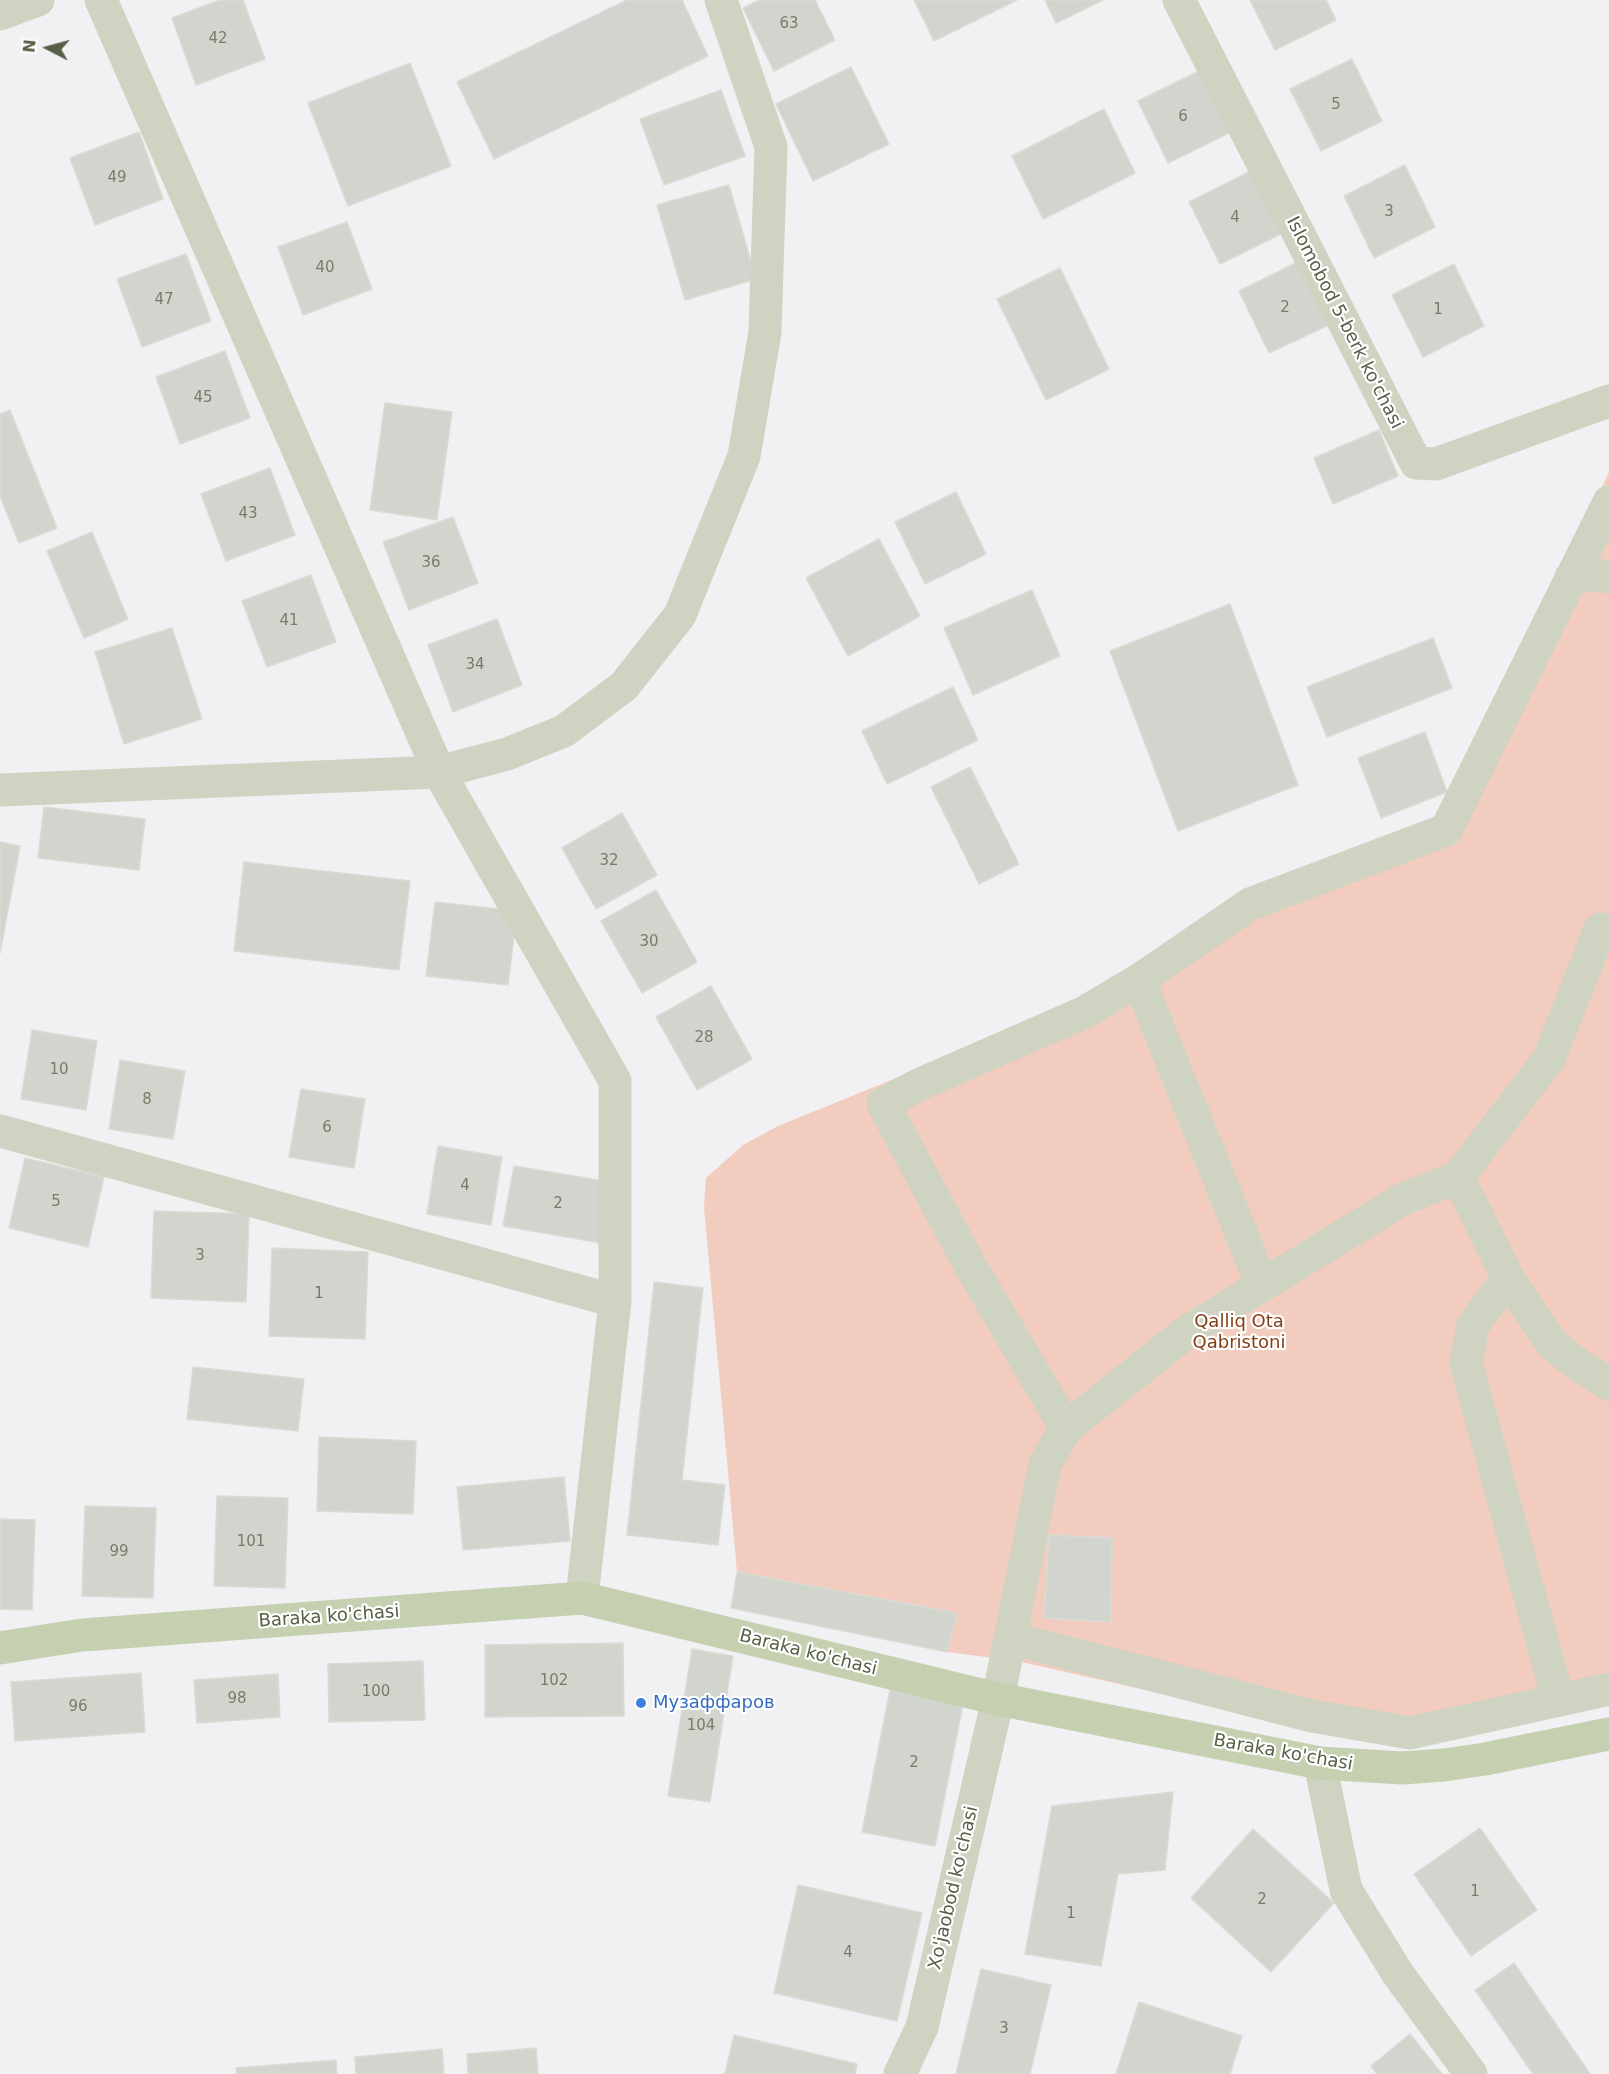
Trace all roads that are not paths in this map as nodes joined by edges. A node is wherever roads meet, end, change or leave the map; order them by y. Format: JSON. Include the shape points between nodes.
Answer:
{"nodes":[{"id":1,"x":38,"y":0,"type":"edge"},
{"id":2,"x":101,"y":0,"type":"edge"},
{"id":3,"x":721,"y":0,"type":"edge"},
{"id":4,"x":1179,"y":0,"type":"edge"},
{"id":5,"x":0,"y":14,"type":"edge"},
{"id":6,"x":1609,"y":401,"type":"edge"},
{"id":7,"x":1609,"y":502,"type":"edge"},
{"id":8,"x":1570,"y":577,"type":"junction"},
{"id":9,"x":1609,"y":577,"type":"edge"},
{"id":10,"x":439,"y":772,"type":"junction"},
{"id":11,"x":0,"y":790,"type":"edge"},
{"id":12,"x":1609,"y":931,"type":"edge"},
{"id":13,"x":1139,"y":980,"type":"junction"},
{"id":14,"x":0,"y":1131,"type":"edge"},
{"id":15,"x":1458,"y":1177,"type":"junction"},
{"id":16,"x":1508,"y":1278,"type":"junction"},
{"id":17,"x":1262,"y":1285,"type":"junction"},
{"id":18,"x":615,"y":1301,"type":"junction"},
{"id":19,"x":1609,"y":1384,"type":"edge"},
{"id":20,"x":1066,"y":1428,"type":"junction"},
{"id":21,"x":582,"y":1598,"type":"junction"},
{"id":22,"x":1010,"y":1638,"type":"junction"},
{"id":23,"x":0,"y":1648,"type":"edge"},
{"id":24,"x":1609,"y":1689,"type":"edge"},
{"id":25,"x":998,"y":1699,"type":"junction"},
{"id":26,"x":1558,"y":1699,"type":"junction"},
{"id":27,"x":1609,"y":1734,"type":"edge"},
{"id":28,"x":1320,"y":1763,"type":"junction"},
{"id":29,"x":900,"y":2074,"type":"edge"},
{"id":30,"x":1471,"y":2074,"type":"edge"}],
"edges":[{"from":1,"to":5,"type":"street"},
{"from":2,"to":10,"type":"street"},
{"from":3,"to":10,"type":"street","via":[[771,147],[765,332],[744,456],[680,615],[624,686],[564,731],[507,754]]},
{"from":4,"to":6,"type":"street","name":"Islomobod 5-berk ko'chasi","via":[[1416,463],[1436,464]]},
{"from":7,"to":8,"type":"street"},
{"from":8,"to":9,"type":"street"},
{"from":8,"to":13,"type":"street","via":[[1446,830],[1250,904]]},
{"from":10,"to":11,"type":"street"},
{"from":10,"to":18,"type":"street","via":[[615,1081]]},
{"from":12,"to":15,"type":"street","via":[[1600,929],[1549,1059]]},
{"from":13,"to":17,"type":"street"},
{"from":13,"to":20,"type":"street","via":[[1085,1012],[883,1104],[971,1267]]},
{"from":14,"to":18,"type":"street"},
{"from":15,"to":16,"type":"street"},
{"from":15,"to":17,"type":"street","via":[[1403,1199]]},
{"from":16,"to":19,"type":"street","via":[[1552,1344]]},
{"from":16,"to":26,"type":"street","via":[[1473,1325],[1466,1363]]},
{"from":17,"to":20,"type":"street","via":[[1188,1331]]},
{"from":18,"to":21,"type":"street"},
{"from":20,"to":22,"type":"street","name":"Xo'jaobod ko'chasi","via":[[1045,1464]]},
{"from":21,"to":23,"type":"main road","name":"Baraka ko'chasi","via":[[82,1635]]},
{"from":21,"to":25,"type":"main road","name":"Baraka ko'chasi"},
{"from":22,"to":25,"type":"street","name":"Xo'jaobod ko'chasi"},
{"from":22,"to":26,"type":"street","via":[[1312,1716],[1410,1733]]},
{"from":24,"to":26,"type":"street"},
{"from":25,"to":28,"type":"main road","name":"Baraka ko'chasi"},
{"from":25,"to":29,"type":"street","name":"Xo'jaobod ko'chasi","via":[[922,2027]]},
{"from":27,"to":28,"type":"main road","name":"Baraka ko'chasi","via":[[1444,1765],[1402,1768]]},
{"from":28,"to":30,"type":"street","via":[[1346,1890],[1398,1974]]}]}
